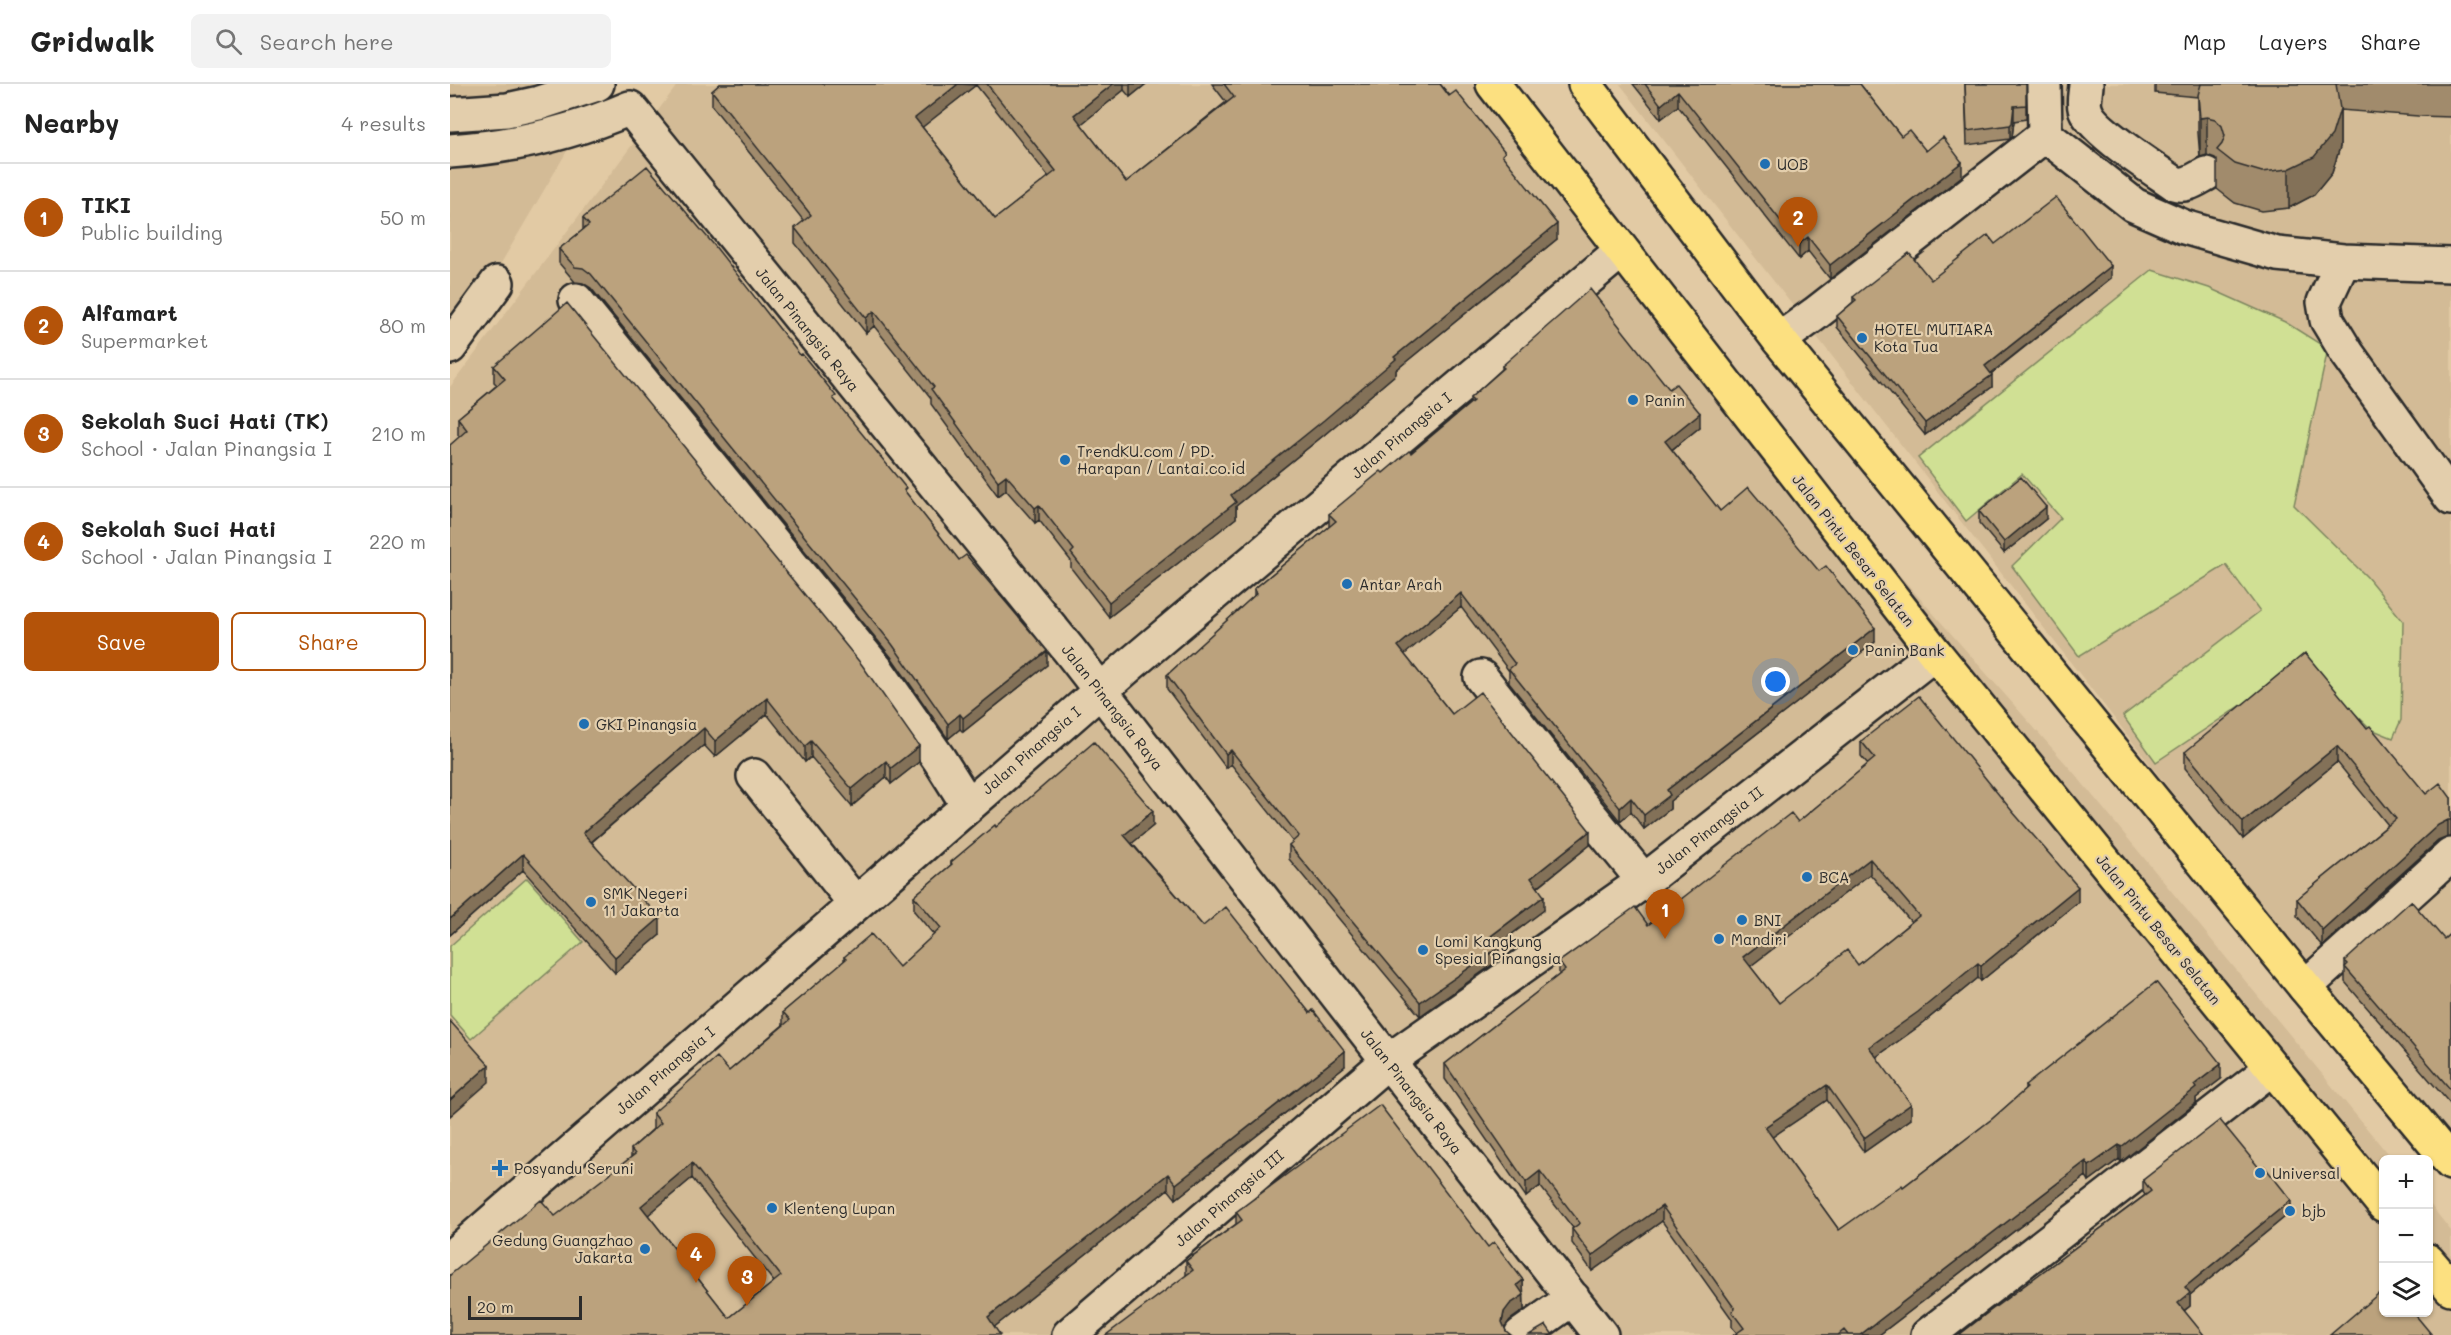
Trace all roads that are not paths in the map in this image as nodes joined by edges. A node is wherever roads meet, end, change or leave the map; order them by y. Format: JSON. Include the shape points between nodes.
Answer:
{"nodes":[{"id":1,"x":597,"y":84,"type":"edge"},
{"id":2,"x":1493,"y":84,"type":"edge"},
{"id":3,"x":1585,"y":84,"type":"edge"},
{"id":4,"x":2044,"y":84,"type":"edge"},
{"id":5,"x":2086,"y":84,"type":"edge"},
{"id":6,"x":633,"y":96,"type":"edge"},
{"id":7,"x":450,"y":114,"type":"edge"},
{"id":8,"x":2045,"y":135,"type":"junction"},
{"id":9,"x":450,"y":151,"type":"edge"},
{"id":10,"x":2206,"y":174,"type":"edge"},
{"id":11,"x":1621,"y":251,"type":"junction"},
{"id":12,"x":2343,"y":261,"type":"junction"},
{"id":13,"x":2451,"y":265,"type":"edge"},
{"id":14,"x":497,"y":283,"type":"dead end"},
{"id":15,"x":576,"y":300,"type":"dead end"},
{"id":16,"x":1779,"y":340,"type":"junction"},
{"id":17,"x":450,"y":347,"type":"edge"},
{"id":18,"x":2451,"y":498,"type":"edge"},
{"id":19,"x":1935,"y":653,"type":"junction"},
{"id":20,"x":1481,"y":677,"type":"dead end"},
{"id":21,"x":1100,"y":691,"type":"junction"},
{"id":22,"x":754,"y":776,"type":"dead end"},
{"id":23,"x":968,"y":804,"type":"junction"},
{"id":24,"x":2451,"y":855,"type":"edge"},
{"id":25,"x":1644,"y":881,"type":"junction"},
{"id":26,"x":855,"y":903,"type":"junction"},
{"id":27,"x":2305,"y":987,"type":"junction"},
{"id":28,"x":1388,"y":1061,"type":"junction"},
{"id":29,"x":2272,"y":1068,"type":"junction"},
{"id":30,"x":2451,"y":1162,"type":"edge"},
{"id":31,"x":2379,"y":1199,"type":"edge"},
{"id":32,"x":450,"y":1258,"type":"edge"},
{"id":33,"x":2430,"y":1263,"type":"edge"},
{"id":34,"x":2451,"y":1288,"type":"edge"},
{"id":35,"x":1573,"y":1298,"type":"junction"},
{"id":36,"x":1069,"y":1335,"type":"edge"},
{"id":37,"x":1521,"y":1335,"type":"edge"},
{"id":38,"x":1601,"y":1335,"type":"edge"},
{"id":39,"x":1928,"y":1335,"type":"edge"}],
"edges":[{"from":1,"to":7,"type":"street","via":[[507,110]]},
{"from":2,"to":11,"type":"main road","name":"Jalan Pintu Besar Selatan"},
{"from":3,"to":16,"type":"main road"},
{"from":4,"to":8,"type":"street"},
{"from":5,"to":10,"type":"street","via":[[2085,108],[2092,122],[2133,155],[2180,185]]},
{"from":6,"to":9,"type":"street","via":[[591,125],[516,144]]},
{"from":6,"to":21,"type":"street","name":"Jalan Pinangsia Raya"},
{"from":8,"to":12,"type":"street","via":[[2134,204],[2184,227],[2277,254]]},
{"from":8,"to":16,"type":"street"},
{"from":11,"to":19,"type":"main road","name":"Jalan Pintu Besar Selatan"},
{"from":11,"to":21,"type":"street","name":"Jalan Pinangsia I"},
{"from":12,"to":13,"type":"street"},
{"from":12,"to":18,"type":"street","via":[[2324,302],[2327,320]]},
{"from":14,"to":17,"type":"street"},
{"from":15,"to":23,"type":"street","via":[[877,670]]},
{"from":16,"to":27,"type":"main road"},
{"from":19,"to":25,"type":"street","name":"Jalan Pinangsia II"},
{"from":19,"to":29,"type":"main road","name":"Jalan Pintu Besar Selatan"},
{"from":20,"to":25,"type":"street"},
{"from":21,"to":23,"type":"street","name":"Jalan Pinangsia I"},
{"from":21,"to":28,"type":"street","name":"Jalan Pinangsia Raya"},
{"from":22,"to":26,"type":"street"},
{"from":23,"to":26,"type":"street","name":"Jalan Pinangsia I"},
{"from":24,"to":27,"type":"street"},
{"from":25,"to":28,"type":"street","name":"Jalan Pinangsia II"},
{"from":26,"to":32,"type":"street","name":"Jalan Pinangsia I"},
{"from":27,"to":30,"type":"main road"},
{"from":28,"to":35,"type":"street","name":"Jalan Pinangsia Raya"},
{"from":28,"to":36,"type":"street","name":"Jalan Pinangsia III"},
{"from":29,"to":31,"type":"main road","name":"Jalan Pintu Besar Selatan"},
{"from":29,"to":39,"type":"street"},
{"from":33,"to":34,"type":"main road"},
{"from":35,"to":37,"type":"street"},
{"from":35,"to":38,"type":"street","name":"Jalan Pinangsia Raya"}]}
